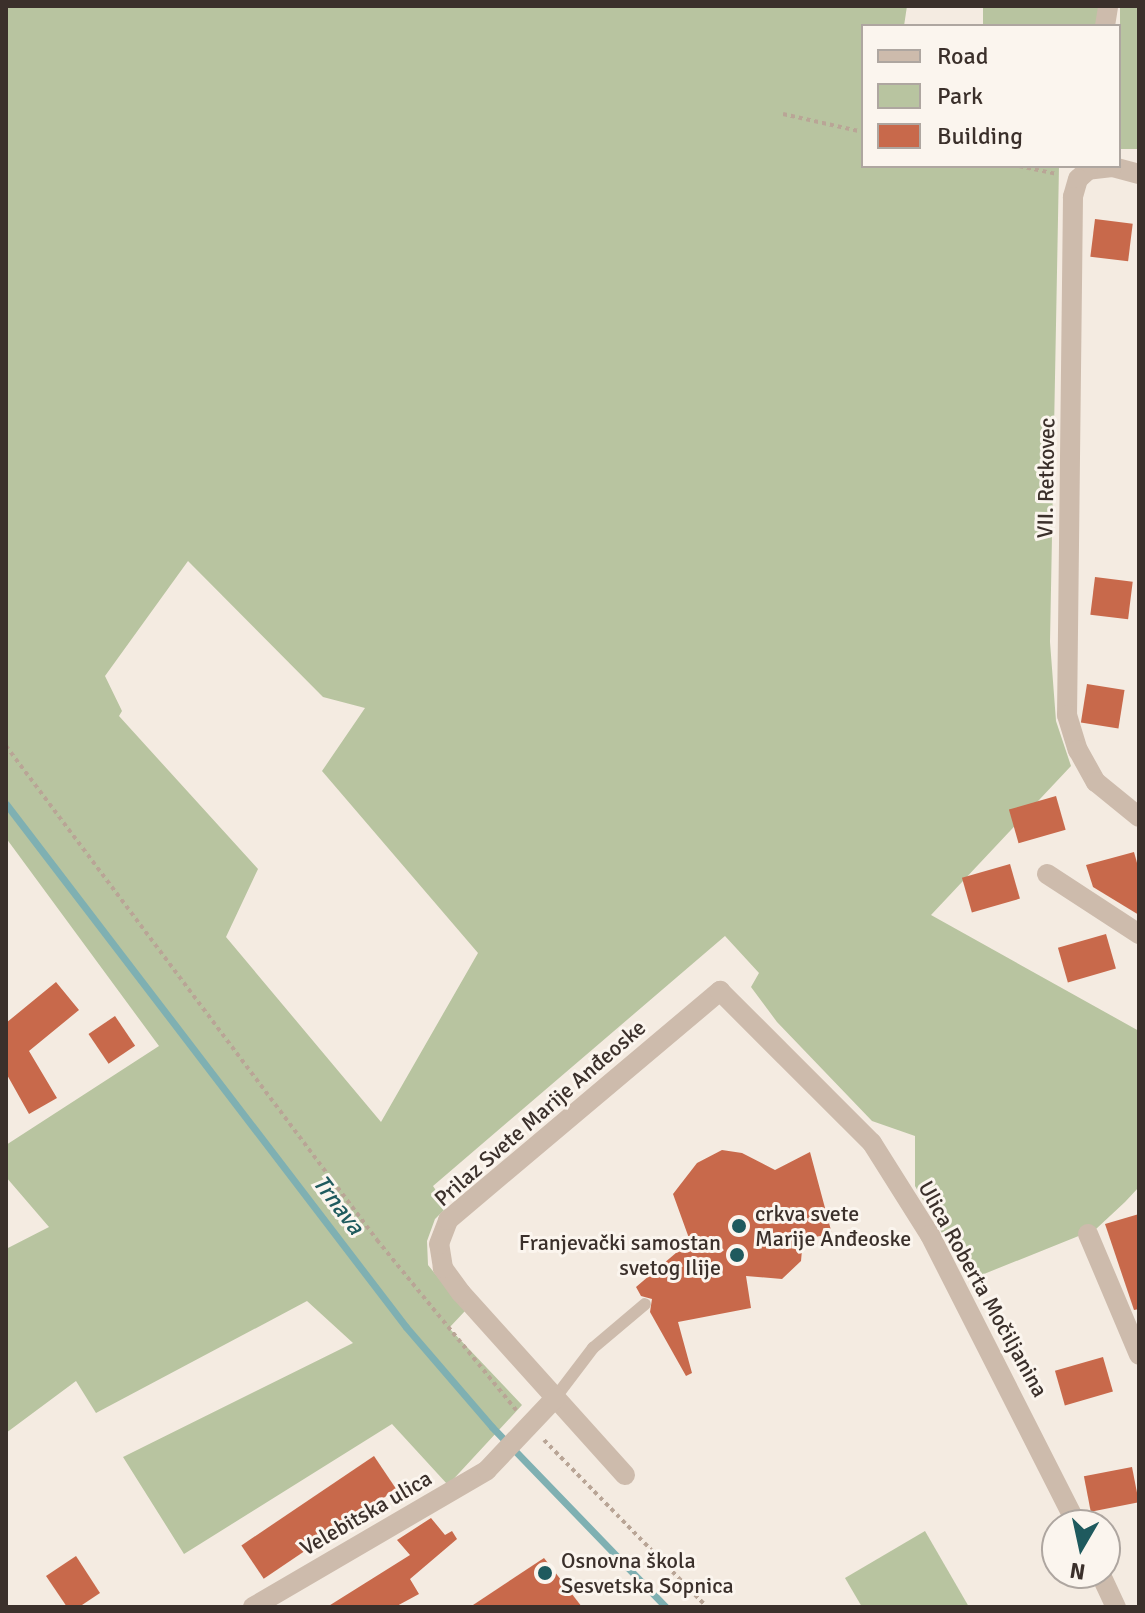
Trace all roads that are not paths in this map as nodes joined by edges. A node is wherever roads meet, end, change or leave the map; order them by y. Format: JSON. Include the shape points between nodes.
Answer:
{"nodes":[{"id":1,"x":1107,"y":168,"type":"edge"},
{"id":2,"x":1116,"y":168,"type":"edge"},
{"id":3,"x":1085,"y":172,"type":"edge"},
{"id":4,"x":1139,"y":174,"type":"edge"},
{"id":5,"x":1139,"y":817,"type":"edge"},
{"id":6,"x":1047,"y":874,"type":"dead end"},
{"id":7,"x":1139,"y":934,"type":"edge"},
{"id":8,"x":720,"y":991,"type":"joint"},
{"id":9,"x":1088,"y":1234,"type":"dead end"},
{"id":10,"x":645,"y":1304,"type":"dead end"},
{"id":11,"x":1139,"y":1355,"type":"edge"},
{"id":12,"x":555,"y":1398,"type":"junction"},
{"id":13,"x":625,"y":1475,"type":"dead end"},
{"id":14,"x":1069,"y":1509,"type":"edge"},
{"id":15,"x":253,"y":1607,"type":"edge"}],
"edges":[{"from":1,"to":3,"type":"street"},
{"from":2,"to":4,"type":"street"},
{"from":3,"to":5,"type":"street","name":"VII. Retkovec","via":[[1073,197],[1067,715],[1096,782]]},
{"from":6,"to":7,"type":"street"},
{"from":8,"to":12,"type":"street","name":"Prilaz Svete Marije Anđeoske","via":[[448,1220],[439,1244],[443,1268]]},
{"from":8,"to":14,"type":"street","name":"Ulica Roberta Močiljanina","via":[[872,1143],[930,1235]]},
{"from":9,"to":11,"type":"street"},
{"from":10,"to":12,"type":"lane","via":[[593,1348]]},
{"from":12,"to":13,"type":"street","name":"Prilaz Svete Marije Anđeoske"},
{"from":12,"to":15,"type":"street","name":"Velebitska ulica","via":[[487,1470]]}]}
